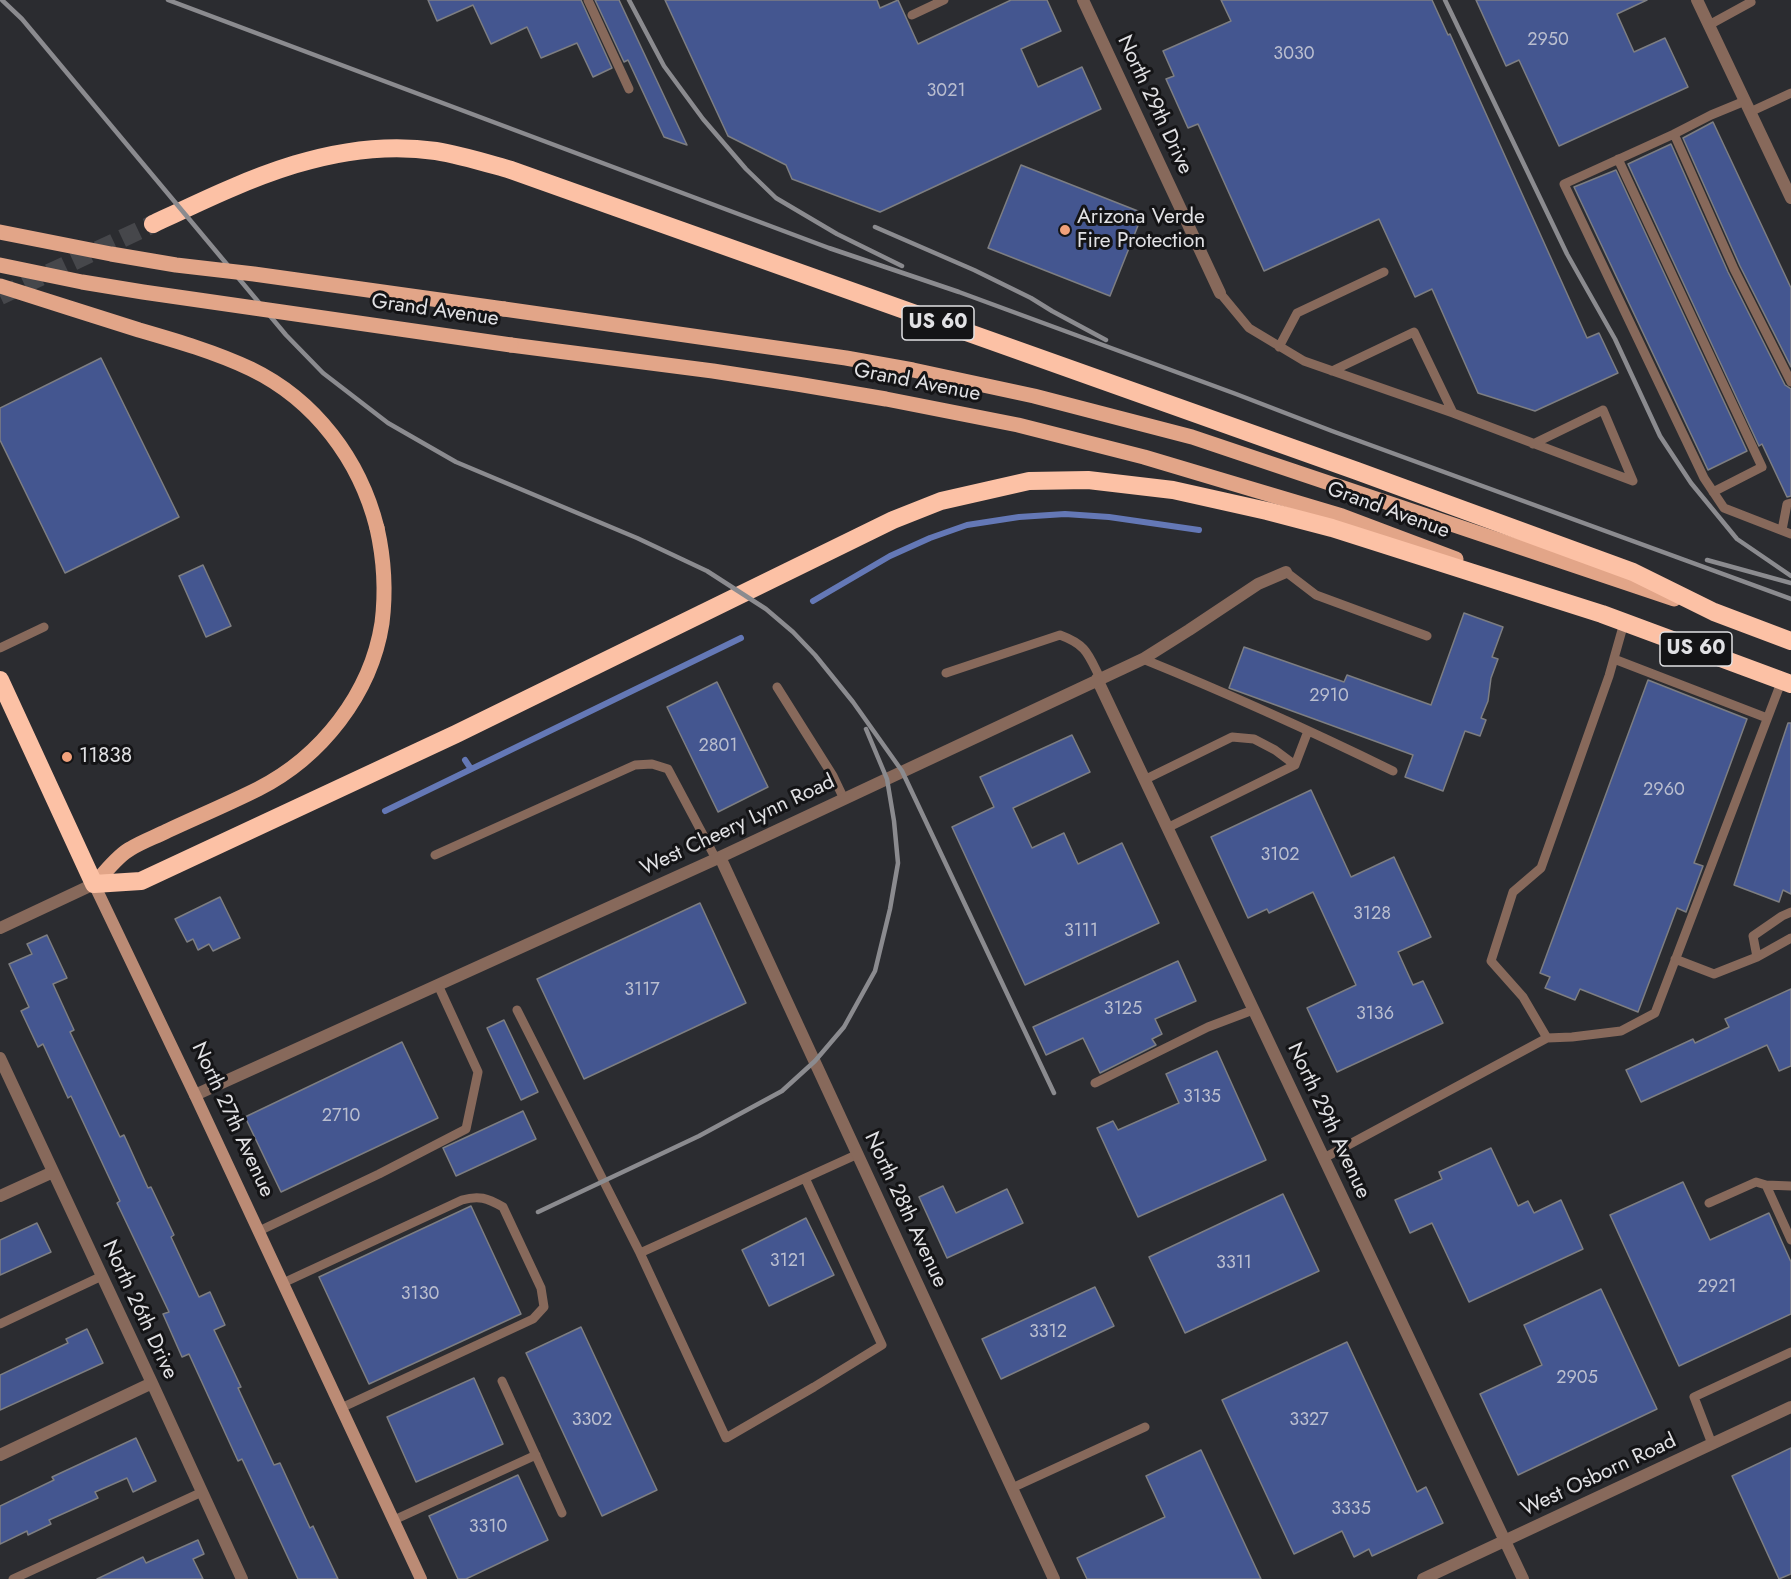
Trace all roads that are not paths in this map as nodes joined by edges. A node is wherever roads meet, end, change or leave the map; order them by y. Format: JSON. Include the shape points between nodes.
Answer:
{"nodes":[{"id":1,"x":588,"y":0,"type":"edge"},
{"id":2,"x":944,"y":0,"type":"edge"},
{"id":3,"x":1083,"y":0,"type":"edge"},
{"id":4,"x":1697,"y":0,"type":"edge"},
{"id":5,"x":1751,"y":1,"type":"edge"},
{"id":6,"x":912,"y":15,"type":"dead end"},
{"id":7,"x":1709,"y":25,"type":"junction"},
{"id":8,"x":629,"y":89,"type":"dead end"},
{"id":9,"x":1791,"y":93,"type":"edge"},
{"id":10,"x":1748,"y":107,"type":"junction"},
{"id":11,"x":1674,"y":134,"type":"junction"},
{"id":12,"x":1618,"y":159,"type":"junction"},
{"id":13,"x":1791,"y":198,"type":"edge"},
{"id":14,"x":153,"y":224,"type":"tunnel mouth"},
{"id":15,"x":0,"y":232,"type":"edge"},
{"id":16,"x":0,"y":265,"type":"edge"},
{"id":17,"x":1384,"y":272,"type":"dead end"},
{"id":18,"x":0,"y":286,"type":"edge"},
{"id":19,"x":1220,"y":293,"type":"joint"},
{"id":20,"x":1279,"y":347,"type":"junction"},
{"id":21,"x":1332,"y":371,"type":"junction"},
{"id":22,"x":1791,"y":382,"type":"edge"},
{"id":23,"x":1453,"y":413,"type":"junction"},
{"id":24,"x":1533,"y":444,"type":"junction"},
{"id":25,"x":1713,"y":492,"type":"junction"},
{"id":26,"x":1791,"y":503,"type":"edge"},
{"id":27,"x":1787,"y":532,"type":"edge"},
{"id":28,"x":1286,"y":572,"type":"joint"},
{"id":29,"x":1714,"y":612,"type":"junction"},
{"id":30,"x":1602,"y":614,"type":"junction"},
{"id":31,"x":1624,"y":623,"type":"junction"},
{"id":32,"x":44,"y":627,"type":"dead end"},
{"id":33,"x":1427,"y":636,"type":"dead end"},
{"id":34,"x":1791,"y":641,"type":"edge"},
{"id":35,"x":0,"y":648,"type":"edge"},
{"id":36,"x":1143,"y":659,"type":"junction"},
{"id":37,"x":1614,"y":659,"type":"junction"},
{"id":38,"x":946,"y":673,"type":"dead end"},
{"id":39,"x":1099,"y":679,"type":"junction"},
{"id":40,"x":0,"y":680,"type":"edge"},
{"id":41,"x":1786,"y":682,"type":"edge"},
{"id":42,"x":777,"y":687,"type":"dead end"},
{"id":43,"x":1767,"y":718,"type":"junction"},
{"id":44,"x":1308,"y":731,"type":"junction"},
{"id":45,"x":1295,"y":765,"type":"junction"},
{"id":46,"x":1393,"y":771,"type":"dead end"},
{"id":47,"x":1144,"y":780,"type":"junction"},
{"id":48,"x":844,"y":799,"type":"junction"},
{"id":49,"x":1167,"y":828,"type":"junction"},
{"id":50,"x":435,"y":855,"type":"dead end"},
{"id":51,"x":718,"y":858,"type":"junction"},
{"id":52,"x":94,"y":884,"type":"junction"},
{"id":53,"x":1791,"y":912,"type":"edge"},
{"id":54,"x":0,"y":928,"type":"edge"},
{"id":55,"x":1791,"y":938,"type":"edge"},
{"id":56,"x":1757,"y":957,"type":"junction"},
{"id":57,"x":1675,"y":959,"type":"junction"},
{"id":58,"x":438,"y":985,"type":"junction"},
{"id":59,"x":517,"y":1010,"type":"dead end"},
{"id":60,"x":1253,"y":1010,"type":"junction"},
{"id":61,"x":1547,"y":1038,"type":"junction"},
{"id":62,"x":1,"y":1061,"type":"edge"},
{"id":63,"x":1095,"y":1083,"type":"dead end"},
{"id":64,"x":195,"y":1095,"type":"junction"},
{"id":65,"x":858,"y":1154,"type":"junction"},
{"id":66,"x":1324,"y":1158,"type":"junction"},
{"id":67,"x":53,"y":1172,"type":"junction"},
{"id":68,"x":805,"y":1178,"type":"junction"},
{"id":69,"x":1766,"y":1185,"type":"junction"},
{"id":70,"x":1791,"y":1186,"type":"edge"},
{"id":71,"x":0,"y":1196,"type":"edge"},
{"id":72,"x":1708,"y":1203,"type":"dead end"},
{"id":73,"x":259,"y":1231,"type":"junction"},
{"id":74,"x":1791,"y":1240,"type":"edge"},
{"id":75,"x":640,"y":1253,"type":"junction"},
{"id":76,"x":102,"y":1276,"type":"junction"},
{"id":77,"x":283,"y":1283,"type":"junction"},
{"id":78,"x":0,"y":1324,"type":"edge"},
{"id":79,"x":1791,"y":1352,"type":"edge"},
{"id":80,"x":502,"y":1381,"type":"dead end"},
{"id":81,"x":152,"y":1383,"type":"junction"},
{"id":82,"x":1791,"y":1407,"type":"edge"},
{"id":83,"x":341,"y":1408,"type":"junction"},
{"id":84,"x":1145,"y":1426,"type":"dead end"},
{"id":85,"x":1712,"y":1444,"type":"junction"},
{"id":86,"x":0,"y":1455,"type":"edge"},
{"id":87,"x":536,"y":1455,"type":"junction"},
{"id":88,"x":1012,"y":1488,"type":"junction"},
{"id":89,"x":202,"y":1492,"type":"junction"},
{"id":90,"x":562,"y":1513,"type":"dead end"},
{"id":91,"x":394,"y":1520,"type":"junction"},
{"id":92,"x":1505,"y":1541,"type":"junction"},
{"id":93,"x":14,"y":1579,"type":"edge"},
{"id":94,"x":242,"y":1579,"type":"edge"},
{"id":95,"x":422,"y":1579,"type":"edge"},
{"id":96,"x":1054,"y":1579,"type":"edge"},
{"id":97,"x":1423,"y":1579,"type":"edge"},
{"id":98,"x":1523,"y":1579,"type":"edge"}],
"edges":[{"from":1,"to":8,"type":"lane"},
{"from":2,"to":6,"type":"lane"},
{"from":3,"to":19,"type":"street","name":"North 29th Drive"},
{"from":4,"to":7,"type":"street"},
{"from":5,"to":7,"type":"lane"},
{"from":7,"to":10,"type":"street"},
{"from":9,"to":10,"type":"lane"},
{"from":10,"to":11,"type":"lane","via":[[1712,115]]},
{"from":10,"to":13,"type":"street"},
{"from":11,"to":12,"type":"lane"},
{"from":11,"to":22,"type":"lane","via":[[1734,269]]},
{"from":12,"to":25,"type":"lane","via":[[1762,467]]},
{"from":12,"to":25,"type":"lane","via":[[1564,184]]},
{"from":14,"to":29,"type":"highway","number":"US 60","via":[[252,179],[310,159],[342,152],[406,148],[462,156],[511,170],[1357,471],[1633,572]]},
{"from":15,"to":29,"type":"main road","name":"Grand Avenue","bridge":true,"via":[[165,263],[761,345],[1018,392],[1192,437]]},
{"from":16,"to":30,"type":"main road","name":"Grand Avenue","bridge":true,"via":[[143,292],[713,371],[995,420],[1072,438],[1342,516]]},
{"from":17,"to":20,"type":"lane","via":[[1297,314]]},
{"from":18,"to":52,"type":"main road","bridge":true,"via":[[207,351],[251,369],[289,392],[312,412],[344,452],[365,490],[382,549],[382,624],[367,674],[335,726],[287,772],[128,849]]},
{"from":19,"to":20,"type":"lane","via":[[1249,328]]},
{"from":20,"to":21,"type":"lane"},
{"from":21,"to":23,"type":"lane"},
{"from":21,"to":23,"type":"lane","via":[[1414,332]]},
{"from":23,"to":24,"type":"lane"},
{"from":24,"to":24,"type":"lane","via":[[1611,473],[1633,481],[1603,410]]},
{"from":25,"to":27,"type":"lane","via":[[1724,508]]},
{"from":26,"to":27,"type":"lane","via":[[1787,504]]},
{"from":28,"to":33,"type":"lane","via":[[1316,595]]},
{"from":28,"to":36,"type":"street","name":"West Cheery Lynn Road","via":[[1258,584]]},
{"from":29,"to":34,"type":"highway","name":"Grand Avenue","number":"US 60"},
{"from":30,"to":31,"type":"highway","name":"Grand Avenue","number":"US 60"},
{"from":30,"to":52,"type":"highway","number":"US 60","via":[[1267,511],[1173,490],[1113,482],[1020,483],[941,501],[893,520],[466,729],[141,882]]},
{"from":31,"to":37,"type":"lane"},
{"from":31,"to":41,"type":"highway","name":"Grand Avenue","number":"US 60"},
{"from":32,"to":35,"type":"lane"},
{"from":36,"to":39,"type":"street","name":"West Cheery Lynn Road"},
{"from":36,"to":44,"type":"lane"},
{"from":37,"to":43,"type":"lane"},
{"from":37,"to":61,"type":"lane","via":[[1541,868],[1513,892],[1491,961],[1523,997]]},
{"from":38,"to":39,"type":"lane","via":[[1060,635],[1077,641],[1089,655]]},
{"from":39,"to":47,"type":"street","name":"North 29th Avenue"},
{"from":39,"to":48,"type":"street","name":"West Cheery Lynn Road"},
{"from":40,"to":52,"type":"highway","name":"North 27th Avenue"},
{"from":41,"to":43,"type":"lane"},
{"from":42,"to":48,"type":"lane"},
{"from":43,"to":57,"type":"lane"},
{"from":44,"to":45,"type":"lane"},
{"from":44,"to":46,"type":"lane"},
{"from":45,"to":47,"type":"lane","via":[[1254,739],[1232,737]]},
{"from":45,"to":49,"type":"lane"},
{"from":47,"to":49,"type":"street","name":"North 29th Avenue"},
{"from":48,"to":51,"type":"street","name":"West Cheery Lynn Road"},
{"from":49,"to":60,"type":"street","name":"North 29th Avenue"},
{"from":50,"to":51,"type":"lane","via":[[635,765],[652,764],[668,769]]},
{"from":51,"to":58,"type":"street","name":"West Cheery Lynn Road"},
{"from":51,"to":65,"type":"street","name":"North 28th Avenue"},
{"from":52,"to":54,"type":"street"},
{"from":52,"to":64,"type":"main road","name":"North 27th Avenue"},
{"from":53,"to":56,"type":"lane","via":[[1753,936]]},
{"from":55,"to":56,"type":"lane"},
{"from":56,"to":57,"type":"lane","via":[[1714,974]]},
{"from":57,"to":61,"type":"lane","via":[[1655,1013],[1621,1030]]},
{"from":58,"to":64,"type":"street","name":"West Cheery Lynn Road"},
{"from":58,"to":73,"type":"lane","via":[[477,1072],[466,1129]]},
{"from":59,"to":75,"type":"lane"},
{"from":60,"to":63,"type":"lane","via":[[1208,1027]]},
{"from":60,"to":66,"type":"street","name":"North 29th Avenue"},
{"from":61,"to":66,"type":"lane"},
{"from":62,"to":67,"type":"street","name":"North 26th Drive"},
{"from":64,"to":73,"type":"main road","name":"North 27th Avenue"},
{"from":65,"to":68,"type":"lane"},
{"from":65,"to":88,"type":"street","name":"North 28th Avenue"},
{"from":66,"to":92,"type":"street","name":"North 29th Avenue"},
{"from":67,"to":71,"type":"street"},
{"from":67,"to":76,"type":"street","name":"North 26th Drive"},
{"from":68,"to":75,"type":"lane"},
{"from":68,"to":75,"type":"lane","via":[[882,1345],[726,1438]]},
{"from":69,"to":70,"type":"lane"},
{"from":69,"to":72,"type":"lane","via":[[1756,1182]]},
{"from":69,"to":74,"type":"lane"},
{"from":73,"to":77,"type":"main road","name":"North 27th Avenue"},
{"from":76,"to":78,"type":"lane"},
{"from":76,"to":81,"type":"street","name":"North 26th Drive"},
{"from":77,"to":83,"type":"main road","name":"North 27th Avenue"},
{"from":77,"to":83,"type":"lane","via":[[475,1196],[503,1207],[541,1288],[544,1307],[533,1319]]},
{"from":79,"to":85,"type":"lane","via":[[1694,1397]]},
{"from":80,"to":87,"type":"lane"},
{"from":81,"to":86,"type":"street"},
{"from":81,"to":89,"type":"street","name":"North 26th Drive"},
{"from":82,"to":85,"type":"street","name":"West Osborn Road"},
{"from":83,"to":91,"type":"main road","name":"North 27th Avenue"},
{"from":84,"to":88,"type":"lane"},
{"from":85,"to":92,"type":"street","name":"West Osborn Road"},
{"from":87,"to":90,"type":"lane"},
{"from":87,"to":91,"type":"lane"},
{"from":88,"to":96,"type":"street","name":"North 28th Avenue"},
{"from":89,"to":93,"type":"lane"},
{"from":89,"to":94,"type":"street","name":"North 26th Drive"},
{"from":91,"to":95,"type":"main road","name":"North 27th Avenue"},
{"from":92,"to":97,"type":"street","name":"West Osborn Road"},
{"from":92,"to":98,"type":"street","name":"North 29th Avenue"}]}
